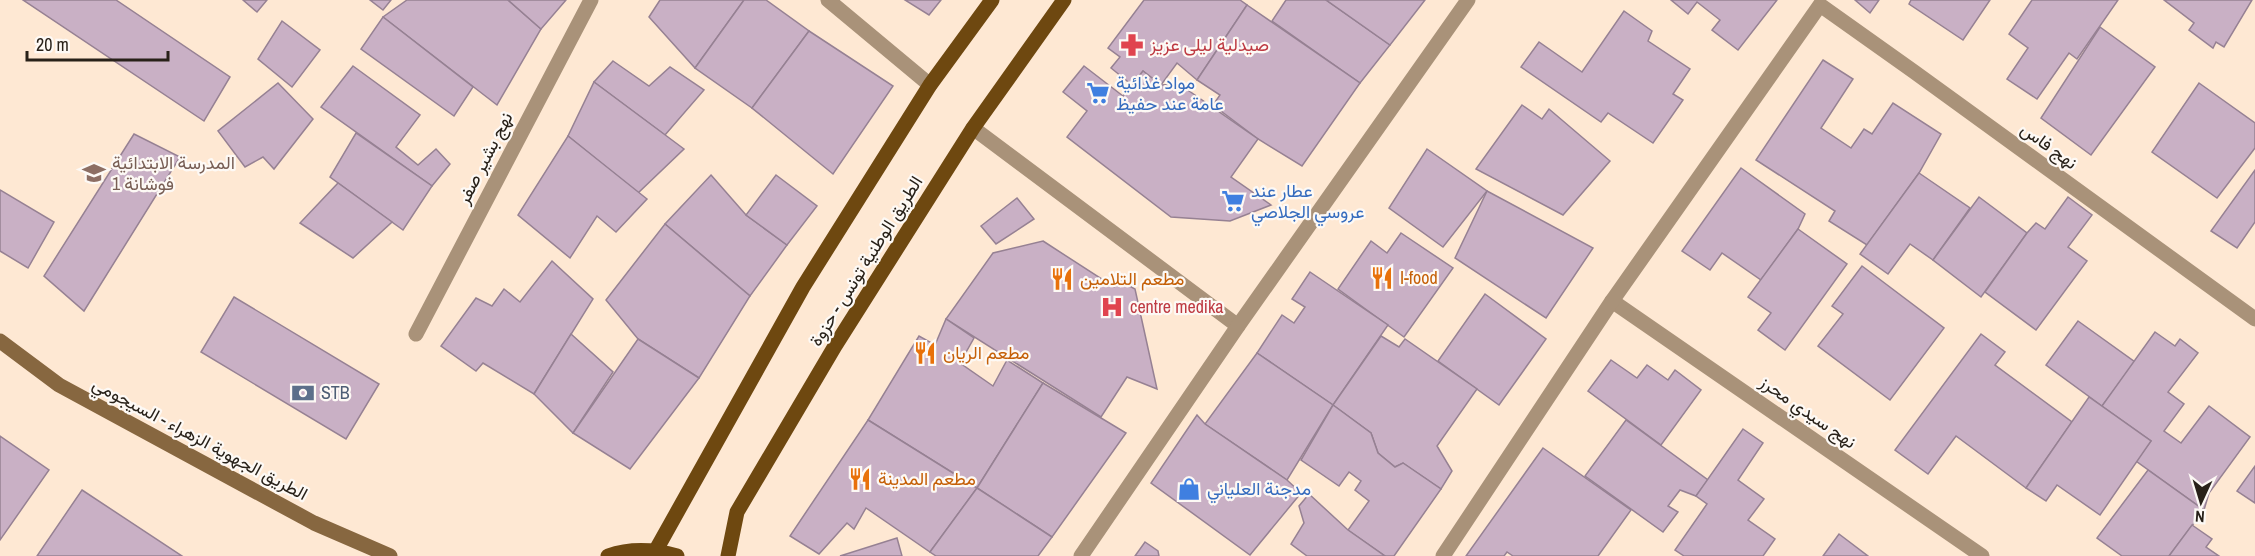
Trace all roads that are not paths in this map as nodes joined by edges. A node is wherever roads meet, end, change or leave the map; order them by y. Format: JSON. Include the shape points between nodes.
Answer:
{"nodes":[{"id":1,"x":591,"y":0,"type":"edge"},
{"id":2,"x":828,"y":0,"type":"edge"},
{"id":3,"x":992,"y":0,"type":"edge"},
{"id":4,"x":1064,"y":0,"type":"edge"},
{"id":5,"x":1468,"y":0,"type":"edge"},
{"id":6,"x":930,"y":85,"type":"junction"},
{"id":7,"x":974,"y":128,"type":"junction"},
{"id":8,"x":1612,"y":301,"type":"junction"},
{"id":9,"x":2255,"y":320,"type":"edge"},
{"id":10,"x":1238,"y":326,"type":"junction"},
{"id":11,"x":416,"y":334,"type":"dead end"},
{"id":12,"x":0,"y":341,"type":"edge"},
{"id":13,"x":656,"y":550,"type":"junction"},
{"id":14,"x":390,"y":556,"type":"edge"},
{"id":15,"x":608,"y":556,"type":"edge"},
{"id":16,"x":677,"y":556,"type":"edge"},
{"id":17,"x":728,"y":556,"type":"edge"},
{"id":18,"x":1081,"y":556,"type":"edge"},
{"id":19,"x":1443,"y":556,"type":"edge"},
{"id":20,"x":1982,"y":556,"type":"edge"}],
"edges":[{"from":1,"to":11,"type":"street","name":"نهج بشير صفر"},
{"from":2,"to":6,"type":"street"},
{"from":3,"to":6,"type":"main road","name":"الطريق الوطنية تونس - حزوة"},
{"from":4,"to":7,"type":"main road","name":"الطريق الوطنية تونس - حزوة"},
{"from":5,"to":10,"type":"street"},
{"from":6,"to":13,"type":"main road","name":"الطريق الوطنية تونس - حزوة","via":[[803,287]]},
{"from":7,"to":10,"type":"street"},
{"from":7,"to":17,"type":"main road","name":"الطريق الوطنية تونس - حزوة","via":[[835,345],[737,512]]},
{"from":8,"to":9,"type":"street","name":"نهج فاس","via":[[1820,5]]},
{"from":8,"to":19,"type":"street"},
{"from":8,"to":20,"type":"street","name":"نهج سيدي محرز"},
{"from":10,"to":18,"type":"street"},
{"from":12,"to":14,"type":"main road","name":"الطريق الجهوية الزهراء - السيجومي","via":[[59,385],[314,523]]},
{"from":13,"to":15,"type":"main road"},
{"from":13,"to":16,"type":"main road"}]}
